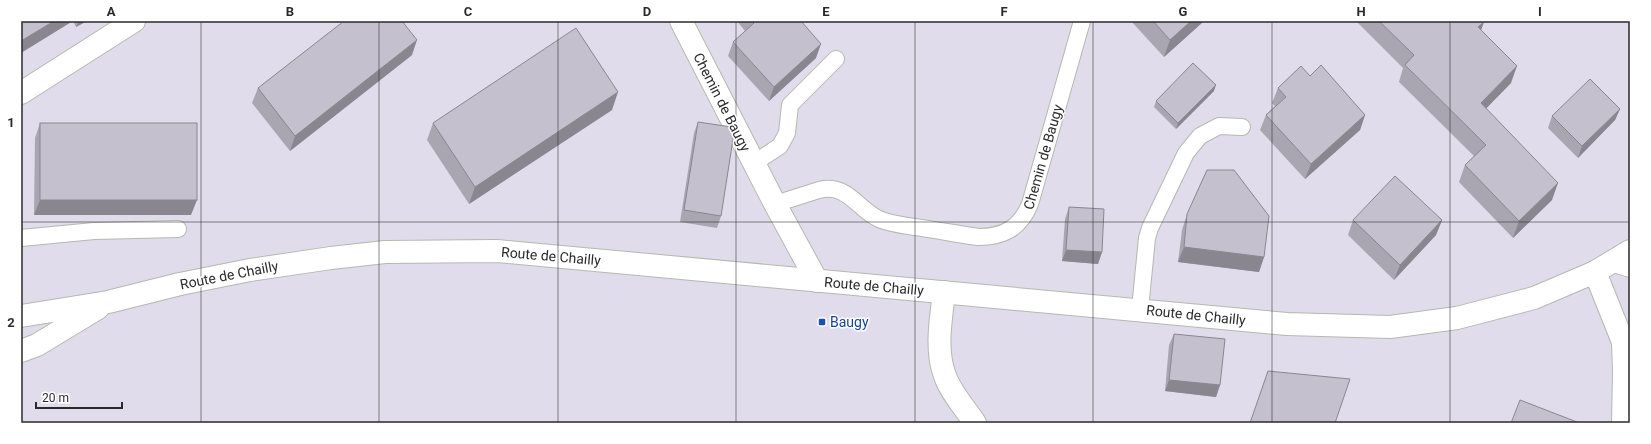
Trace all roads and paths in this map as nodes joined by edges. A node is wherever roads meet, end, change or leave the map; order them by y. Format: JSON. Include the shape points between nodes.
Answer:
{"nodes":[{"id":1,"x":134,"y":21,"type":"edge"},
{"id":2,"x":681,"y":21,"type":"edge"},
{"id":3,"x":1082,"y":21,"type":"edge"},
{"id":4,"x":836,"y":59,"type":"dead end"},
{"id":5,"x":21,"y":93,"type":"edge"},
{"id":6,"x":1242,"y":127,"type":"dead end"},
{"id":7,"x":754,"y":163,"type":"junction"},
{"id":8,"x":775,"y":204,"type":"junction"},
{"id":9,"x":178,"y":229,"type":"dead end"},
{"id":10,"x":21,"y":238,"type":"edge"},
{"id":11,"x":1630,"y":251,"type":"edge"},
{"id":12,"x":1612,"y":268,"type":"edge"},
{"id":13,"x":817,"y":281,"type":"junction"},
{"id":14,"x":944,"y":292,"type":"junction"},
{"id":15,"x":108,"y":302,"type":"junction"},
{"id":16,"x":1140,"y":309,"type":"junction"},
{"id":17,"x":21,"y":316,"type":"edge"},
{"id":18,"x":21,"y":350,"type":"edge"},
{"id":19,"x":975,"y":423,"type":"edge"},
{"id":20,"x":1622,"y":423,"type":"edge"}],
"edges":[{"from":1,"to":5,"type":"main road"},
{"from":2,"to":7,"type":"main road","name":"Chemin de Baugy"},
{"from":3,"to":8,"type":"lane","name":"Chemin de Baugy","via":[[1030,204],[1025,216],[1004,233],[992,237],[978,237],[888,222],[872,216],[847,194],[834,188],[826,188]]},
{"from":4,"to":7,"type":"lane","via":[[790,105],[787,133],[780,146]]},
{"from":6,"to":16,"type":"lane","via":[[1229,125],[1210,130],[1200,136],[1186,153],[1147,238]]},
{"from":7,"to":8,"type":"main road","name":"Chemin de Baugy"},
{"from":8,"to":13,"type":"main road","name":"Chemin de Baugy"},
{"from":9,"to":10,"type":"lane","via":[[94,231]]},
{"from":11,"to":12,"type":"main road","name":"Route de Chailly"},
{"from":12,"to":16,"type":"main road","name":"Route de Chailly","via":[[1527,300],[1457,318],[1390,327],[1287,324]]},
{"from":12,"to":20,"type":"main road","via":[[1623,342]]},
{"from":13,"to":14,"type":"main road","name":"Route de Chailly"},
{"from":13,"to":15,"type":"main road","name":"Route de Chailly","via":[[497,251],[385,252],[250,270]]},
{"from":14,"to":16,"type":"main road","name":"Route de Chailly"},
{"from":14,"to":19,"type":"main road","via":[[940,359],[945,377]]},
{"from":15,"to":17,"type":"main road","name":"Route de Chailly"},
{"from":15,"to":18,"type":"main road","name":"Route de Chailly","via":[[37,345]]}]}
